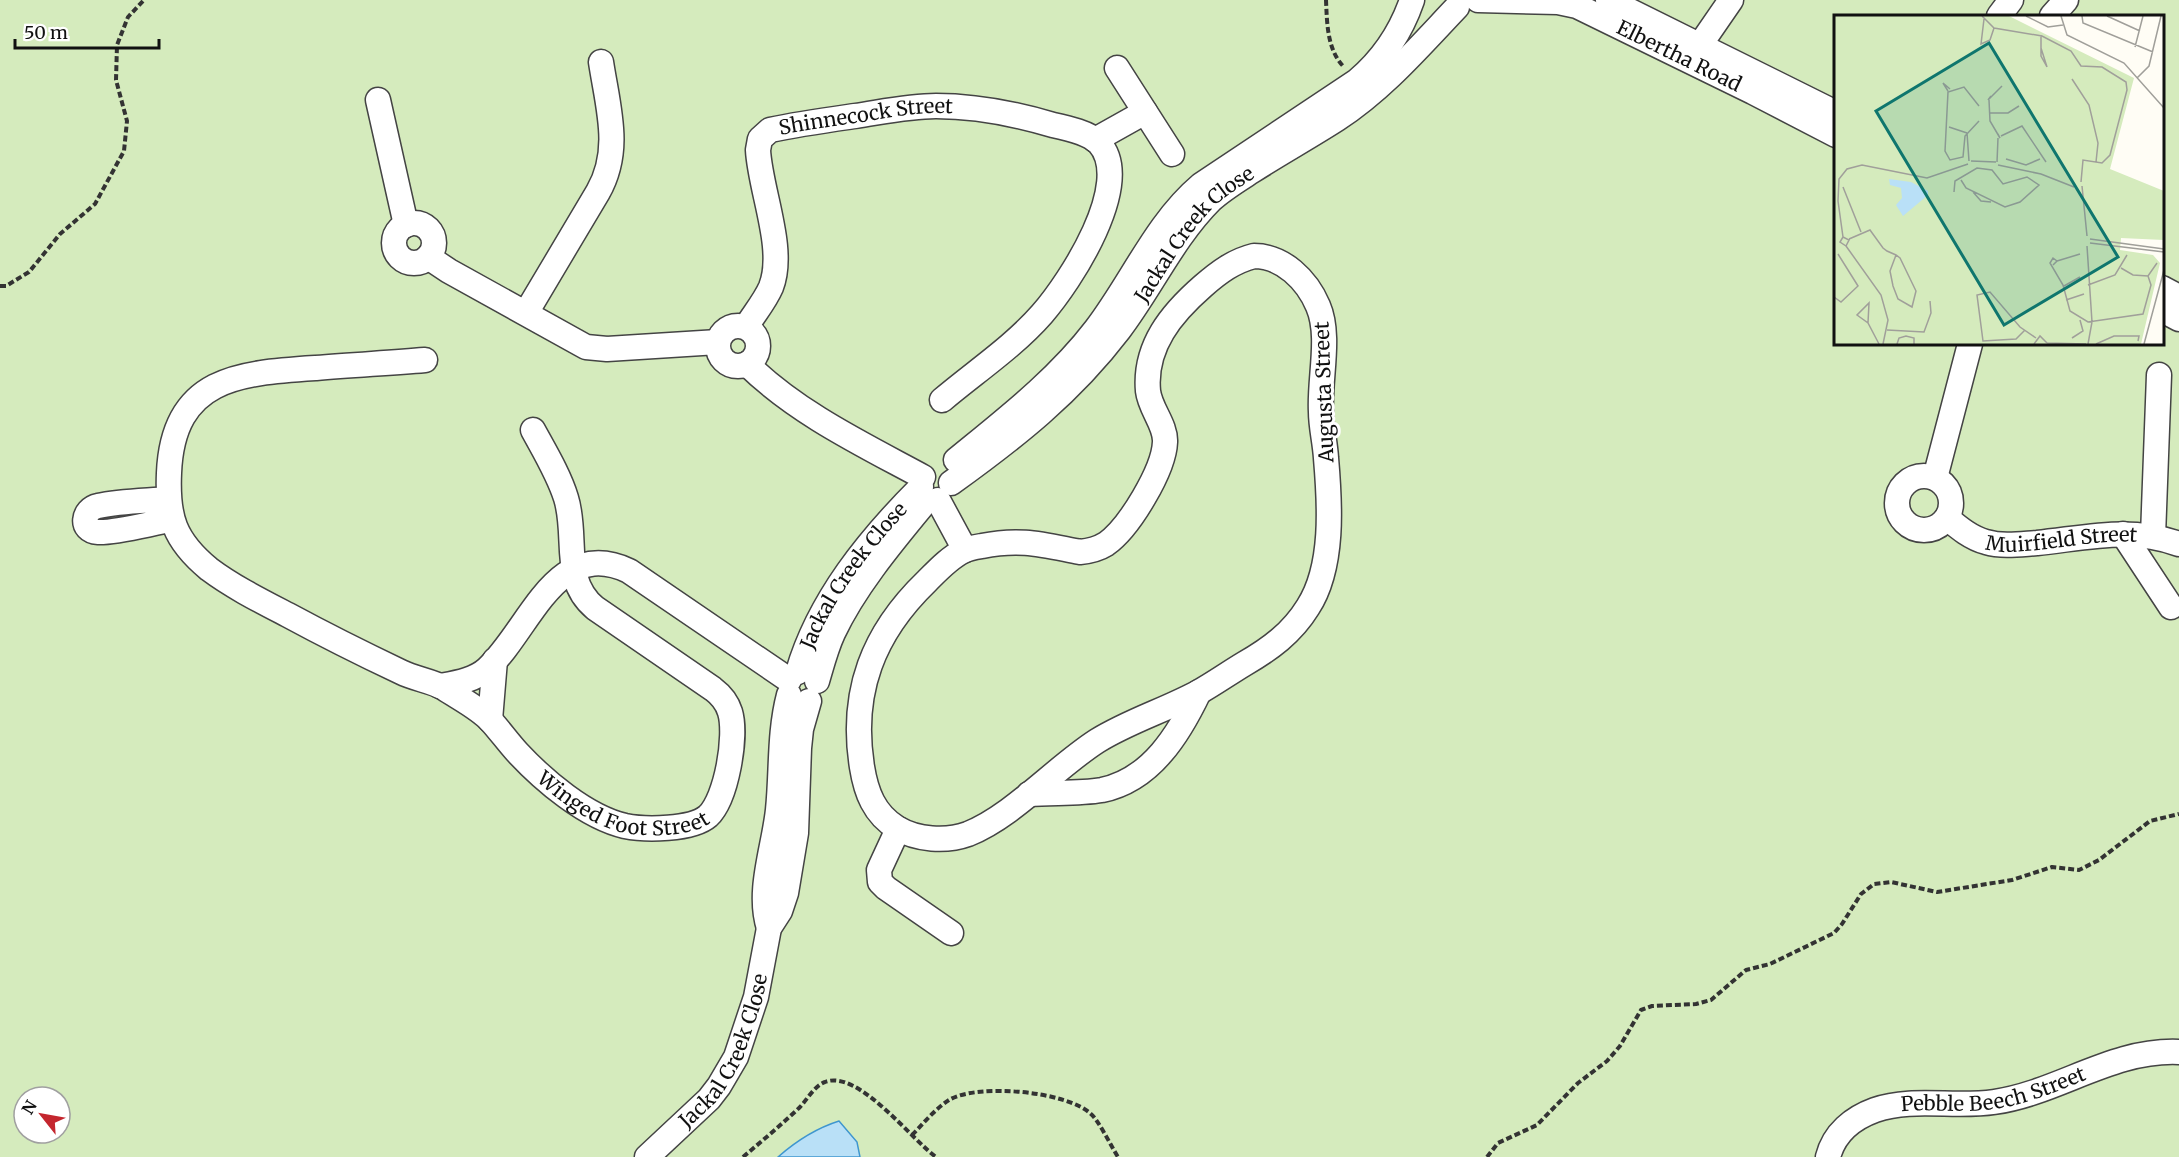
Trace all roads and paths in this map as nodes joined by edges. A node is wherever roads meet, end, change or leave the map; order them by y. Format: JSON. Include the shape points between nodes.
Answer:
{"nodes":[{"id":1,"x":144,"y":0,"type":"edge"},
{"id":2,"x":1326,"y":0,"type":"edge"},
{"id":3,"x":1412,"y":0,"type":"edge"},
{"id":4,"x":1608,"y":0,"type":"edge"},
{"id":5,"x":1731,"y":0,"type":"edge"},
{"id":6,"x":2011,"y":0,"type":"edge"},
{"id":7,"x":2066,"y":0,"type":"edge"},
{"id":8,"x":1462,"y":2,"type":"edge"},
{"id":9,"x":2000,"y":15,"type":"edge"},
{"id":10,"x":2053,"y":15,"type":"edge"},
{"id":11,"x":1700,"y":45,"type":"junction"},
{"id":12,"x":601,"y":62,"type":"dead end"},
{"id":13,"x":1117,"y":68,"type":"dead end"},
{"id":14,"x":1357,"y":81,"type":"junction"},
{"id":15,"x":378,"y":100,"type":"dead end"},
{"id":16,"x":1145,"y":112,"type":"junction"},
{"id":17,"x":1834,"y":112,"type":"edge"},
{"id":18,"x":1834,"y":134,"type":"edge"},
{"id":19,"x":1095,"y":140,"type":"junction"},
{"id":20,"x":1172,"y":154,"type":"dead end"},
{"id":21,"x":0,"y":286,"type":"edge"},
{"id":22,"x":2164,"y":289,"type":"edge"},
{"id":23,"x":2179,"y":297,"type":"edge"},
{"id":24,"x":2164,"y":311,"type":"edge"},
{"id":25,"x":526,"y":313,"type":"junction"},
{"id":26,"x":2179,"y":319,"type":"edge"},
{"id":27,"x":746,"y":327,"type":"junction"},
{"id":28,"x":718,"y":342,"type":"junction"},
{"id":29,"x":1970,"y":345,"type":"edge"},
{"id":30,"x":424,"y":360,"type":"dead end"},
{"id":31,"x":747,"y":364,"type":"junction"},
{"id":32,"x":2159,"y":375,"type":"dead end"},
{"id":33,"x":942,"y":400,"type":"dead end"},
{"id":34,"x":533,"y":430,"type":"dead end"},
{"id":35,"x":1935,"y":478,"type":"junction"},
{"id":36,"x":934,"y":486,"type":"junction"},
{"id":37,"x":1947,"y":518,"type":"junction"},
{"id":38,"x":2123,"y":534,"type":"junction"},
{"id":39,"x":2153,"y":536,"type":"junction"},
{"id":40,"x":2179,"y":544,"type":"edge"},
{"id":41,"x":965,"y":550,"type":"junction"},
{"id":42,"x":574,"y":570,"type":"junction"},
{"id":43,"x":2171,"y":607,"type":"dead end"},
{"id":44,"x":495,"y":660,"type":"junction"},
{"id":45,"x":440,"y":686,"type":"junction"},
{"id":46,"x":801,"y":686,"type":"junction"},
{"id":47,"x":1198,"y":692,"type":"junction"},
{"id":48,"x":490,"y":720,"type":"junction"},
{"id":49,"x":1029,"y":794,"type":"junction"},
{"id":50,"x":2179,"y":814,"type":"edge"},
{"id":51,"x":898,"y":829,"type":"junction"},
{"id":52,"x":951,"y":933,"type":"dead end"},
{"id":53,"x":2179,"y":1052,"type":"edge"},
{"id":54,"x":912,"y":1135,"type":"junction"},
{"id":55,"x":649,"y":1155,"type":"edge"},
{"id":56,"x":743,"y":1157,"type":"edge"},
{"id":57,"x":936,"y":1157,"type":"edge"},
{"id":58,"x":1118,"y":1157,"type":"edge"},
{"id":59,"x":1487,"y":1157,"type":"edge"},
{"id":60,"x":1828,"y":1157,"type":"edge"}],
"edges":[{"from":1,"to":21,"type":"path","via":[[128,17],[117,45],[116,80],[127,122],[124,151],[95,204],[60,234],[28,272]]},
{"from":2,"to":14,"type":"path","via":[[1330,44],[1337,60]]},
{"from":3,"to":14,"type":"street","name":"Jackal Creek Close","via":[[1380,60]]},
{"from":4,"to":11,"type":"street","name":"Elbertha Road"},
{"from":5,"to":11,"type":"street"},
{"from":6,"to":9,"type":"street"},
{"from":7,"to":10,"type":"street"},
{"from":8,"to":18,"type":"street","name":"Elbertha Road","via":[[1558,2],[1577,6]]},
{"from":8,"to":36,"type":"street","name":"Jackal Creek Close","via":[[1362,102],[1214,198],[1186,229],[1119,329],[1063,395],[1015,436]]},
{"from":11,"to":17,"type":"street","name":"Elbertha Road"},
{"from":12,"to":25,"type":"street","via":[[612,140],[608,171]]},
{"from":13,"to":16,"type":"street"},
{"from":14,"to":36,"type":"street","name":"Jackal Creek Close","via":[[1186,197],[1080,347],[1040,391]]},
{"from":15,"to":25,"type":"street","via":[[406,225],[422,225],[429,230],[434,245],[428,257]]},
{"from":16,"to":19,"type":"street"},
{"from":16,"to":20,"type":"street"},
{"from":19,"to":27,"type":"street","name":"Shinnecock Street","via":[[1047,123],[952,107],[911,107],[770,130],[760,139],[758,150],[773,241],[773,278],[766,297]]},
{"from":19,"to":33,"type":"street","via":[[1109,163],[1109,192],[1074,270],[1042,314]]},
{"from":22,"to":23,"type":"street"},
{"from":24,"to":26,"type":"street"},
{"from":25,"to":28,"type":"street","via":[[591,349]]},
{"from":27,"to":28,"type":"street","via":[[729,328]]},
{"from":27,"to":31,"type":"street","via":[[758,340],[758,350]]},
{"from":28,"to":31,"type":"street","via":[[724,360],[735,366]]},
{"from":29,"to":35,"type":"street"},
{"from":30,"to":45,"type":"street","name":"Winged Foot Street","via":[[271,371],[220,382],[200,396],[179,426],[172,444],[170,509],[190,550],[224,579],[393,668]]},
{"from":31,"to":36,"type":"street","via":[[807,412]]},
{"from":32,"to":39,"type":"street"},
{"from":34,"to":42,"type":"street","name":"Winged Foot Street","via":[[566,497]]},
{"from":35,"to":37,"type":"street","via":[[1943,483],[1952,500]]},
{"from":35,"to":37,"type":"street","via":[[1926,475],[1906,482],[1897,500],[1898,511],[1902,520],[1920,531],[1940,526]]},
{"from":36,"to":41,"type":"street"},
{"from":36,"to":46,"type":"street","name":"Jackal Creek Close","via":[[849,606]]},
{"from":37,"to":38,"type":"street","name":"Muirfield Street","via":[[1970,535],[1993,543]]},
{"from":38,"to":39,"type":"street","name":"Muirfield Street"},
{"from":38,"to":43,"type":"street"},
{"from":39,"to":40,"type":"street","name":"Muirfield Street"},
{"from":41,"to":47,"type":"street","name":"Augusta Street","via":[[1026,542],[1080,552],[1107,543],[1117,535],[1157,472],[1164,453],[1165,434],[1148,388],[1153,352],[1170,318],[1230,265],[1265,256],[1289,267],[1317,303],[1322,317],[1320,410],[1328,483],[1325,561],[1320,586],[1298,624],[1283,639]]},
{"from":41,"to":51,"type":"street","name":"Augusta Street","via":[[928,580],[901,612],[874,653],[861,693],[858,737],[864,784],[872,804]]},
{"from":42,"to":44,"type":"street","via":[[551,586]]},
{"from":42,"to":46,"type":"street","via":[[599,563],[618,565]]},
{"from":42,"to":48,"type":"street","name":"Winged Foot Street","via":[[579,590],[589,603],[720,694],[727,704],[732,721],[731,749],[717,804],[708,816],[684,826],[639,828],[608,821],[550,783]]},
{"from":44,"to":45,"type":"street","via":[[480,674]]},
{"from":44,"to":48,"type":"street"},
{"from":45,"to":48,"type":"street","name":"Winged Foot Street"},
{"from":46,"to":55,"type":"street","name":"Jackal Creek Close","via":[[796,833],[786,893],[769,928],[756,998],[728,1073],[709,1099]]},
{"from":47,"to":49,"type":"street","name":"Augusta Street","via":[[1100,740]]},
{"from":47,"to":49,"type":"street","name":"Augusta Street","via":[[1173,738],[1144,771],[1103,789]]},
{"from":49,"to":51,"type":"street","name":"Augusta Street","via":[[992,821],[957,837],[926,838]]},
{"from":50,"to":59,"type":"path","via":[[2150,821],[2099,860],[2079,870],[2052,867],[2012,880],[1937,892],[1891,882],[1874,884],[1861,894],[1834,933],[1770,964],[1746,970],[1711,1000],[1641,1010],[1607,1061],[1578,1083],[1537,1125],[1498,1143]]},
{"from":51,"to":52,"type":"street","via":[[879,870],[880,882]]},
{"from":53,"to":60,"type":"street","name":"Pebble Beech Street","via":[[2127,1057],[2006,1100],[1876,1109],[1844,1128]]},
{"from":54,"to":56,"type":"path","via":[[859,1089],[836,1081],[825,1082]]},
{"from":54,"to":57,"type":"path"},
{"from":54,"to":58,"type":"path","via":[[948,1100],[986,1091],[1023,1092],[1055,1098],[1092,1115]]}]}
